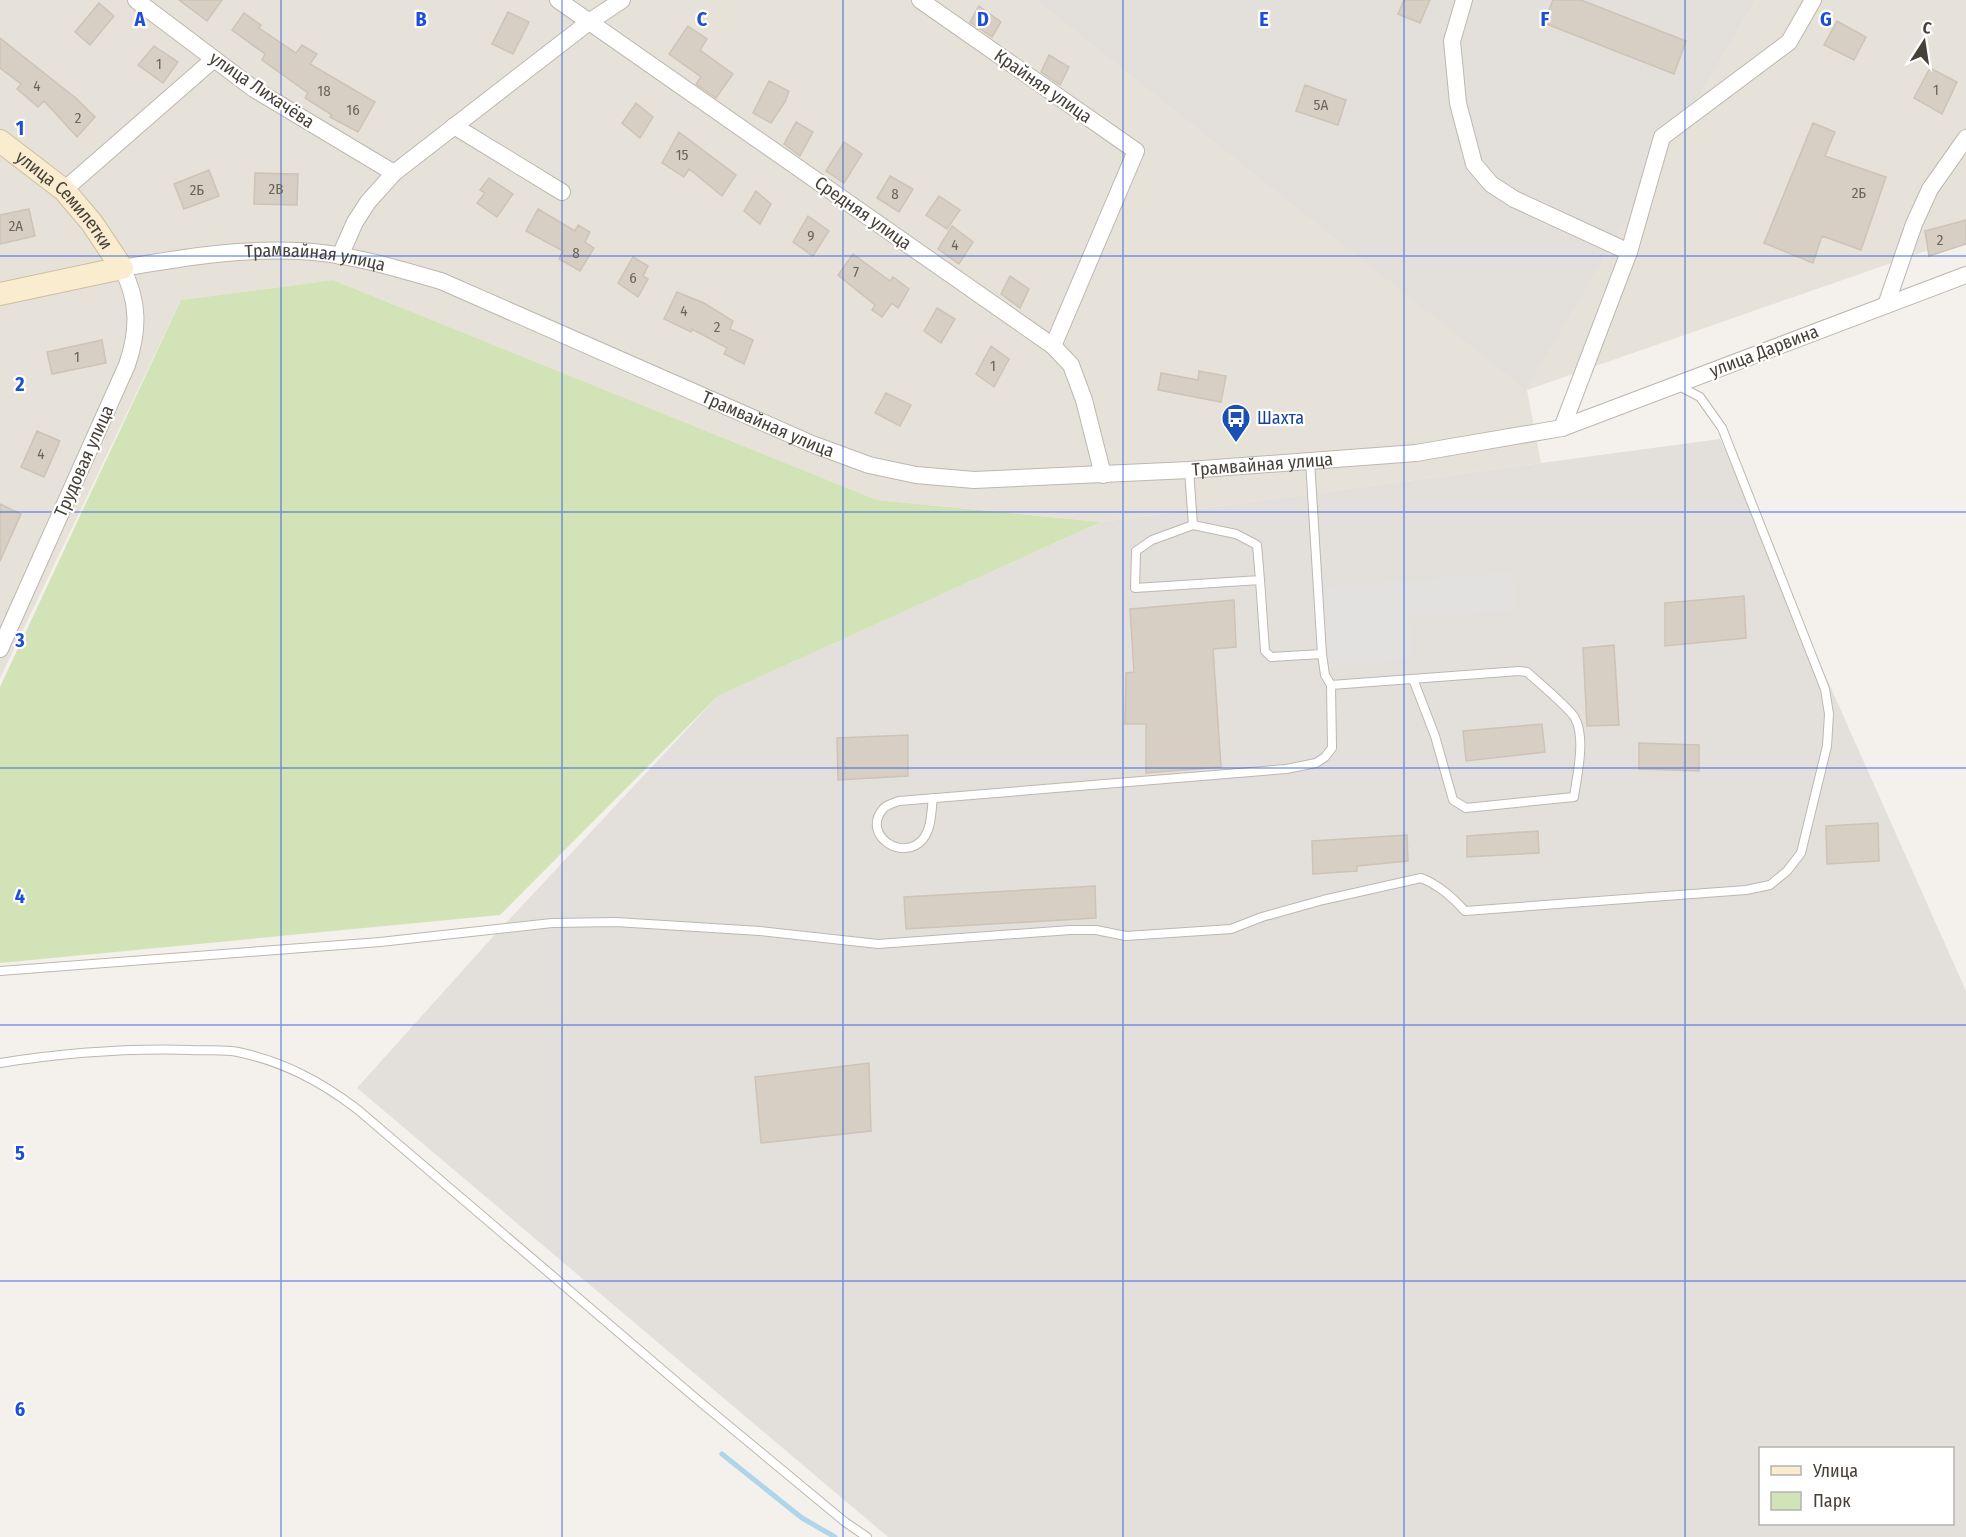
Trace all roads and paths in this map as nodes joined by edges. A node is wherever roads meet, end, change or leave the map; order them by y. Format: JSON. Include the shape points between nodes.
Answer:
{"nodes":[{"id":1,"x":136,"y":0,"type":"edge"},
{"id":2,"x":558,"y":0,"type":"edge"},
{"id":3,"x":622,"y":0,"type":"edge"},
{"id":4,"x":920,"y":0,"type":"edge"},
{"id":5,"x":1464,"y":0,"type":"edge"},
{"id":6,"x":1813,"y":0,"type":"edge"},
{"id":7,"x":589,"y":22,"type":"junction"},
{"id":8,"x":214,"y":59,"type":"junction"},
{"id":9,"x":454,"y":126,"type":"junction"},
{"id":10,"x":1966,"y":138,"type":"edge"},
{"id":11,"x":0,"y":141,"type":"edge"},
{"id":12,"x":394,"y":173,"type":"junction"},
{"id":13,"x":64,"y":190,"type":"junction"},
{"id":14,"x":562,"y":192,"type":"dead end"},
{"id":15,"x":1629,"y":252,"type":"junction"},
{"id":16,"x":340,"y":256,"type":"junction"},
{"id":17,"x":122,"y":268,"type":"junction"},
{"id":18,"x":1966,"y":275,"type":"edge"},
{"id":19,"x":0,"y":294,"type":"edge"},
{"id":20,"x":1886,"y":304,"type":"junction"},
{"id":21,"x":1053,"y":346,"type":"junction"},
{"id":22,"x":1676,"y":384,"type":"junction"},
{"id":23,"x":1562,"y":428,"type":"junction"},
{"id":24,"x":1310,"y":461,"type":"junction"},
{"id":25,"x":1189,"y":470,"type":"junction"},
{"id":26,"x":1103,"y":475,"type":"junction"},
{"id":27,"x":1192,"y":525,"type":"junction"},
{"id":28,"x":1260,"y":580,"type":"junction"},
{"id":29,"x":0,"y":649,"type":"edge"},
{"id":30,"x":1322,"y":654,"type":"junction"},
{"id":31,"x":1413,"y":679,"type":"junction"},
{"id":32,"x":1331,"y":685,"type":"junction"},
{"id":33,"x":933,"y":798,"type":"junction"},
{"id":34,"x":0,"y":971,"type":"edge"},
{"id":35,"x":0,"y":1063,"type":"edge"},
{"id":36,"x":867,"y":1537,"type":"edge"}],
"edges":[{"from":1,"to":8,"type":"street","name":"улица Лихачёва"},
{"from":2,"to":7,"type":"street","name":"Средняя улица"},
{"from":3,"to":7,"type":"street"},
{"from":4,"to":21,"type":"street","name":"Крайняя улица","via":[[1136,151]]},
{"from":5,"to":15,"type":"street","via":[[1452,41],[1458,103],[1474,164],[1491,184],[1514,199]]},
{"from":6,"to":15,"type":"street","via":[[1789,42],[1662,137]]},
{"from":7,"to":9,"type":"street"},
{"from":7,"to":21,"type":"street","name":"Средняя улица"},
{"from":8,"to":12,"type":"street","name":"улица Лихачёва","via":[[254,89]]},
{"from":8,"to":13,"type":"street"},
{"from":9,"to":12,"type":"street"},
{"from":9,"to":14,"type":"street"},
{"from":10,"to":20,"type":"street","via":[[1930,189]]},
{"from":11,"to":13,"type":"street","name":"улица Семилетки"},
{"from":12,"to":16,"type":"street","via":[[359,215]]},
{"from":13,"to":17,"type":"street","name":"улица Семилетки"},
{"from":15,"to":23,"type":"street"},
{"from":16,"to":17,"type":"street","name":"Трамвайная улица","via":[[257,250]]},
{"from":16,"to":26,"type":"street","name":"Трамвайная улица","via":[[441,281],[790,435],[869,465],[916,475],[974,480]]},
{"from":17,"to":19,"type":"street","name":"Трамвайная улица"},
{"from":17,"to":29,"type":"street","name":"Трудовая улица","via":[[134,295],[136,317],[128,365]]},
{"from":18,"to":20,"type":"street","name":"улица Дарвина"},
{"from":20,"to":22,"type":"street","name":"улица Дарвина"},
{"from":21,"to":26,"type":"street","name":"Средняя улица","via":[[1071,365]]},
{"from":22,"to":23,"type":"street","name":"улица Дарвина"},
{"from":22,"to":34,"type":"lane","via":[[1700,397],[1722,428],[1825,689],[1829,714],[1827,747],[1801,853],[1770,885],[1465,911],[1433,882],[1421,878],[1323,900],[1231,929],[1126,936],[1070,930],[878,944],[760,931],[616,922],[552,923],[380,942]]},
{"from":23,"to":24,"type":"street","name":"Трамвайная улица","via":[[1416,453]]},
{"from":24,"to":25,"type":"street","name":"Трамвайная улица"},
{"from":24,"to":30,"type":"lane"},
{"from":25,"to":26,"type":"street","name":"Трамвайная улица"},
{"from":25,"to":27,"type":"lane"},
{"from":27,"to":28,"type":"lane","via":[[1236,534],[1257,545]]},
{"from":27,"to":28,"type":"lane","via":[[1152,540],[1136,552],[1136,588]]},
{"from":28,"to":30,"type":"lane","via":[[1265,651],[1271,657]]},
{"from":30,"to":32,"type":"lane"},
{"from":31,"to":31,"type":"lane","via":[[1527,672],[1574,717],[1581,754],[1574,797],[1466,808],[1453,800]]},
{"from":31,"to":32,"type":"lane"},
{"from":32,"to":33,"type":"lane","via":[[1332,748],[1316,763],[1286,769]]},
{"from":33,"to":33,"type":"lane","via":[[899,801],[884,808],[878,819],[883,841],[896,849],[910,848],[922,839]]},
{"from":35,"to":36,"type":"lane","via":[[47,1056],[169,1049],[235,1051],[302,1073],[326,1086],[357,1108],[699,1401]]}]}
